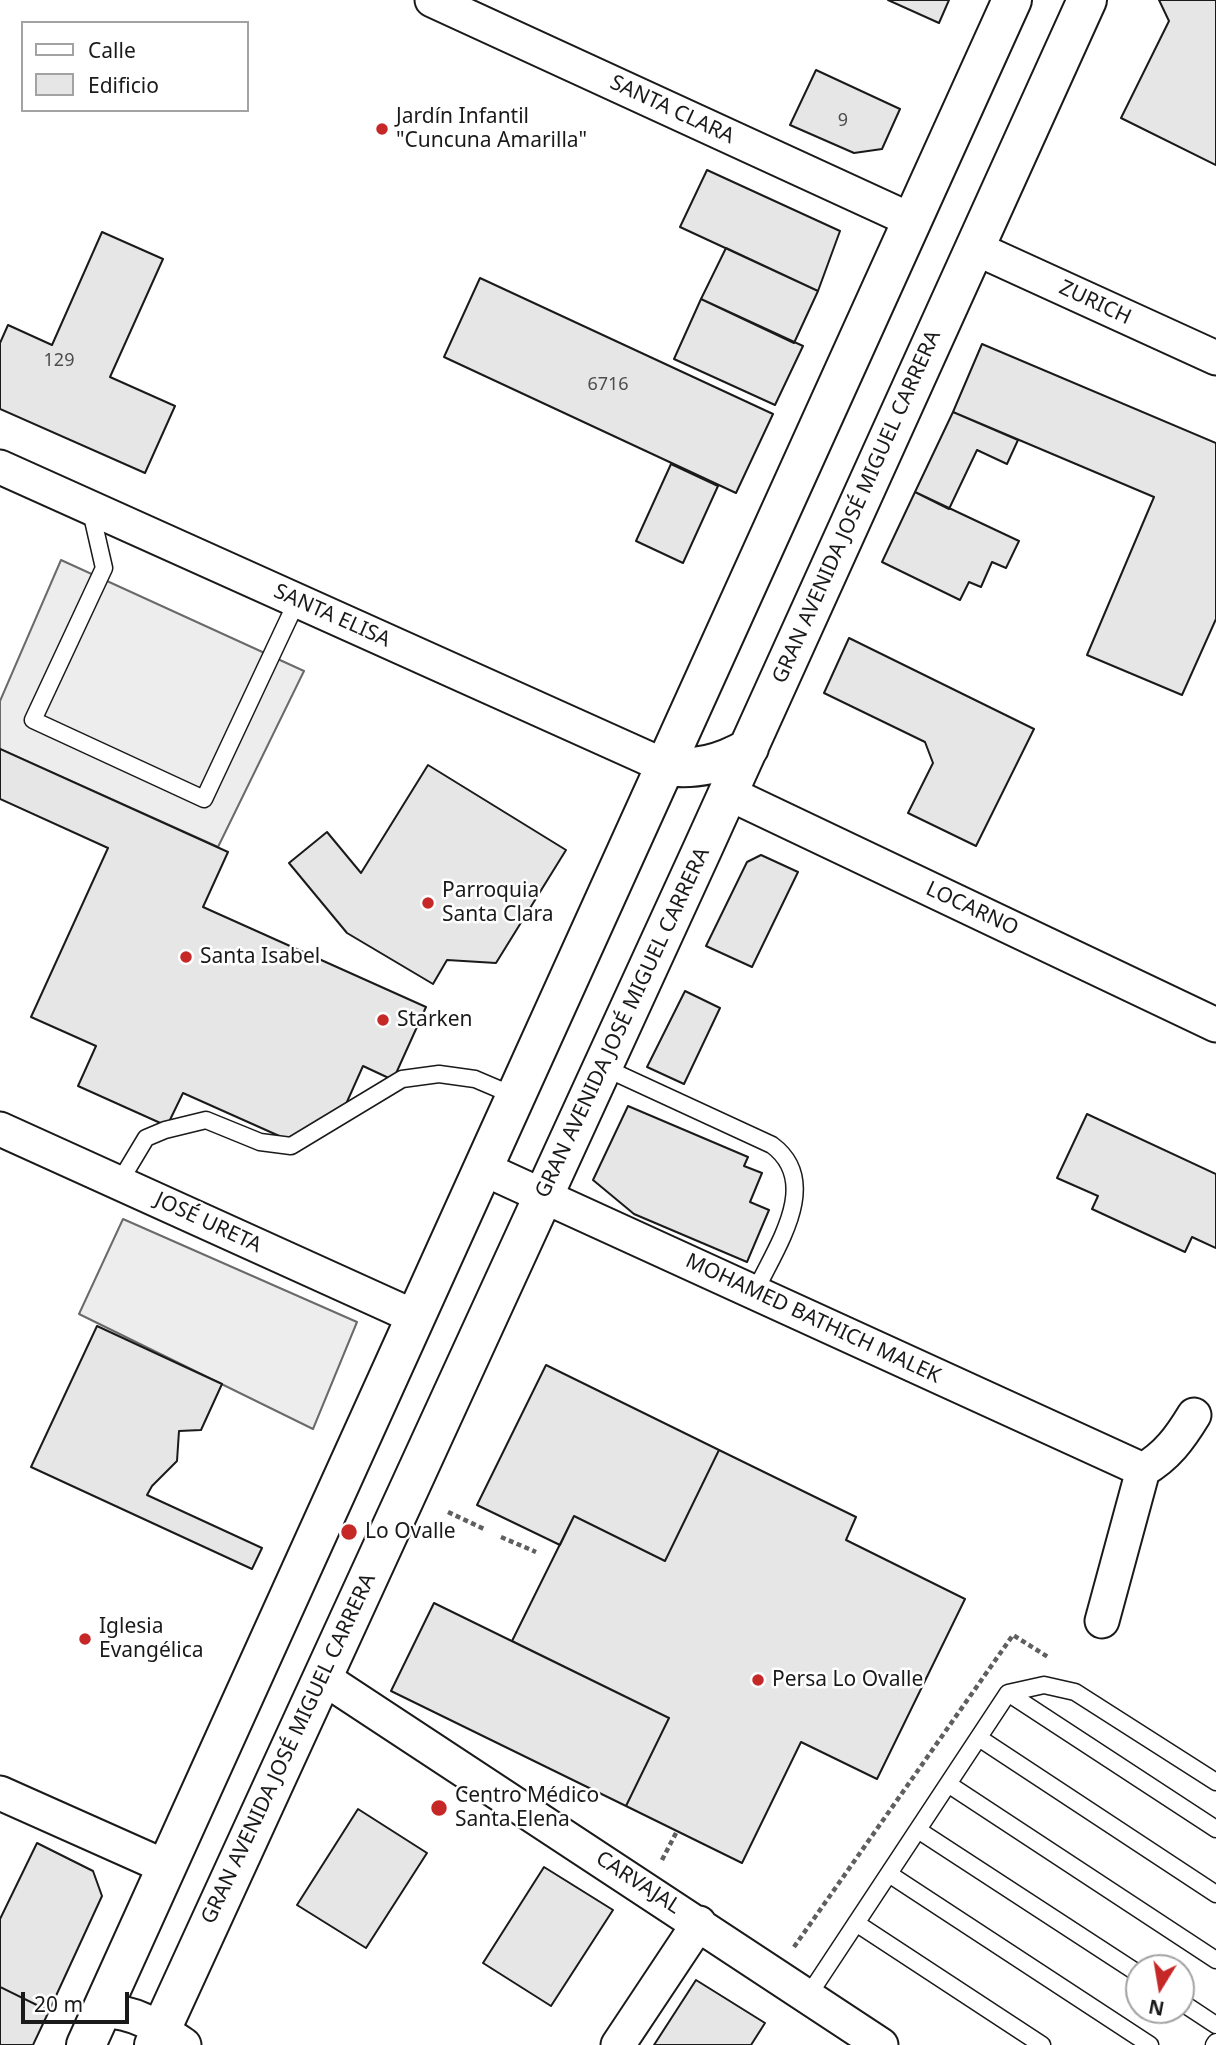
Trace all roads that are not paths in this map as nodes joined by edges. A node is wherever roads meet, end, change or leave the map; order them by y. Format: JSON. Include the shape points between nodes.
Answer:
{"nodes":[{"id":1,"x":432,"y":0,"type":"edge"},
{"id":2,"x":1012,"y":0,"type":"edge"},
{"id":3,"x":1087,"y":0,"type":"edge"},
{"id":4,"x":913,"y":220,"type":"junction"},
{"id":5,"x":975,"y":248,"type":"junction"},
{"id":6,"x":1216,"y":358,"type":"edge"},
{"id":7,"x":0,"y":467,"type":"edge"},
{"id":8,"x":90,"y":507,"type":"junction"},
{"id":9,"x":297,"y":601,"type":"junction"},
{"id":10,"x":749,"y":748,"type":"junction"},
{"id":11,"x":664,"y":766,"type":"junction"},
{"id":12,"x":728,"y":793,"type":"junction"},
{"id":13,"x":1216,"y":1025,"type":"edge"},
{"id":14,"x":602,"y":1067,"type":"junction"},
{"id":15,"x":515,"y":1096,"type":"junction"},
{"id":16,"x":0,"y":1129,"type":"edge"},
{"id":17,"x":482,"y":1168,"type":"junction"},
{"id":18,"x":119,"y":1183,"type":"junction"},
{"id":19,"x":544,"y":1196,"type":"junction"},
{"id":20,"x":755,"y":1292,"type":"junction"},
{"id":21,"x":415,"y":1317,"type":"junction"},
{"id":22,"x":1194,"y":1415,"type":"dead end"},
{"id":23,"x":1143,"y":1470,"type":"junction"},
{"id":24,"x":1102,"y":1621,"type":"dead end"},
{"id":25,"x":322,"y":1677,"type":"junction"},
{"id":26,"x":1009,"y":1693,"type":"junction"},
{"id":27,"x":979,"y":1738,"type":"junction"},
{"id":28,"x":1216,"y":1782,"type":"edge"},
{"id":29,"x":948,"y":1784,"type":"junction"},
{"id":30,"x":0,"y":1793,"type":"edge"},
{"id":31,"x":1216,"y":1829,"type":"edge"},
{"id":32,"x":918,"y":1830,"type":"junction"},
{"id":33,"x":166,"y":1867,"type":"junction"},
{"id":34,"x":889,"y":1874,"type":"junction"},
{"id":35,"x":1216,"y":1894,"type":"edge"},
{"id":36,"x":699,"y":1923,"type":"junction"},
{"id":37,"x":856,"y":1923,"type":"junction"},
{"id":38,"x":1216,"y":1961,"type":"edge"},
{"id":39,"x":1125,"y":1966,"type":"edge"},
{"id":40,"x":808,"y":1996,"type":"junction"},
{"id":41,"x":1195,"y":2011,"type":"edge"},
{"id":42,"x":1216,"y":2025,"type":"edge"},
{"id":43,"x":93,"y":2028,"type":"edge"},
{"id":44,"x":166,"y":2040,"type":"edge"},
{"id":45,"x":618,"y":2045,"type":"edge"},
{"id":46,"x":881,"y":2045,"type":"edge"},
{"id":47,"x":1042,"y":2045,"type":"edge"},
{"id":48,"x":1150,"y":2045,"type":"edge"}],
"edges":[{"from":1,"to":4,"type":"street","name":"SANTA CLARA"},
{"from":2,"to":4,"type":"main road"},
{"from":3,"to":5,"type":"main road","name":"GRAN AVENIDA JOSÉ MIGUEL CARRERA"},
{"from":4,"to":11,"type":"main road"},
{"from":5,"to":6,"type":"street","name":"ZURICH"},
{"from":5,"to":10,"type":"main road","name":"GRAN AVENIDA JOSÉ MIGUEL CARRERA"},
{"from":7,"to":8,"type":"street","name":"SANTA ELISA"},
{"from":8,"to":9,"type":"street","name":"SANTA ELISA"},
{"from":8,"to":9,"type":"lane","via":[[104,568],[33,720],[204,799]]},
{"from":9,"to":11,"type":"street","name":"SANTA ELISA"},
{"from":10,"to":11,"type":"main road","via":[[705,767]]},
{"from":10,"to":12,"type":"main road","name":"GRAN AVENIDA JOSÉ MIGUEL CARRERA"},
{"from":11,"to":15,"type":"main road"},
{"from":12,"to":13,"type":"street","name":"LOCARNO"},
{"from":12,"to":14,"type":"main road","name":"GRAN AVENIDA JOSÉ MIGUEL CARRERA"},
{"from":14,"to":19,"type":"main road","name":"GRAN AVENIDA JOSÉ MIGUEL CARRERA"},
{"from":14,"to":20,"type":"lane","via":[[785,1155],[795,1177],[796,1196]]},
{"from":15,"to":17,"type":"main road"},
{"from":15,"to":18,"type":"lane","via":[[475,1079],[439,1074],[402,1079],[291,1146],[260,1142],[206,1120],[165,1129],[146,1138]]},
{"from":16,"to":18,"type":"street","name":"JOSÉ URETA"},
{"from":17,"to":19,"type":"street","name":"MOHAMED BATHICH MALEK"},
{"from":17,"to":21,"type":"main road"},
{"from":18,"to":21,"type":"street","name":"JOSÉ URETA"},
{"from":19,"to":20,"type":"street","name":"MOHAMED BATHICH MALEK"},
{"from":19,"to":25,"type":"main road","name":"GRAN AVENIDA JOSÉ MIGUEL CARRERA"},
{"from":20,"to":23,"type":"street","name":"MOHAMED BATHICH MALEK"},
{"from":21,"to":33,"type":"main road"},
{"from":22,"to":23,"type":"street","via":[[1179,1441]]},
{"from":23,"to":24,"type":"street"},
{"from":25,"to":36,"type":"street","name":"CARVAJAL"},
{"from":25,"to":44,"type":"main road","name":"GRAN AVENIDA JOSÉ MIGUEL CARRERA"},
{"from":26,"to":27,"type":"lane"},
{"from":26,"to":28,"type":"lane","via":[[1044,1685],[1075,1692]]},
{"from":26,"to":31,"type":"lane"},
{"from":27,"to":29,"type":"lane"},
{"from":27,"to":35,"type":"lane"},
{"from":29,"to":32,"type":"lane"},
{"from":29,"to":38,"type":"lane"},
{"from":30,"to":33,"type":"street"},
{"from":32,"to":34,"type":"lane"},
{"from":32,"to":39,"type":"lane"},
{"from":33,"to":43,"type":"main road"},
{"from":34,"to":37,"type":"lane"},
{"from":34,"to":48,"type":"lane"},
{"from":36,"to":40,"type":"street","name":"CARVAJAL"},
{"from":36,"to":45,"type":"street"},
{"from":37,"to":40,"type":"lane"},
{"from":37,"to":47,"type":"lane"},
{"from":40,"to":46,"type":"street","name":"CARVAJAL"},
{"from":41,"to":42,"type":"lane"},
{"from":43,"to":44,"type":"street","via":[[126,2012]]}]}
